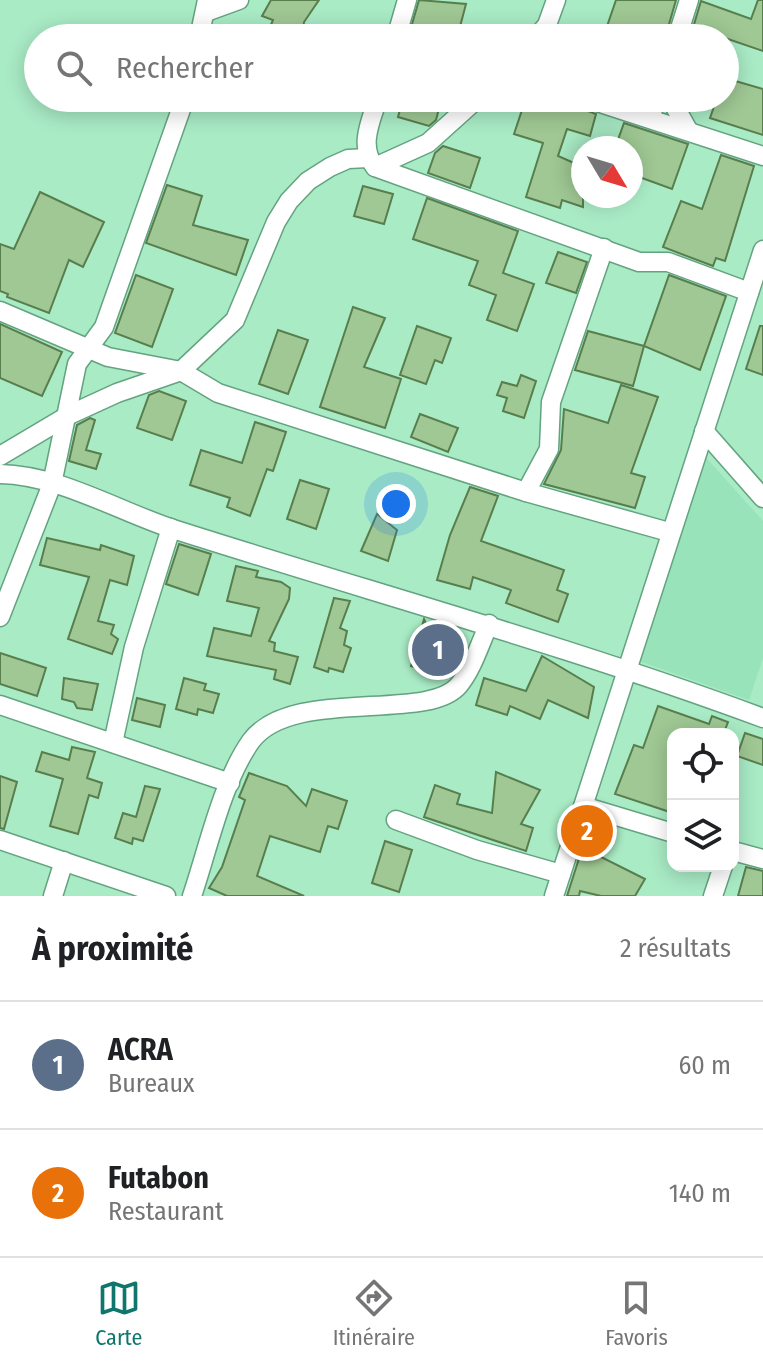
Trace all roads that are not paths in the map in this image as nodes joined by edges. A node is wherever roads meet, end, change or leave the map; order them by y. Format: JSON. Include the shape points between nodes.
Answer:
{"nodes":[{"id":1,"x":239,"y":0,"type":"edge"},
{"id":2,"x":407,"y":0,"type":"edge"},
{"id":3,"x":556,"y":0,"type":"edge"},
{"id":4,"x":689,"y":0,"type":"edge"},
{"id":5,"x":206,"y":6,"type":"edge"},
{"id":6,"x":400,"y":24,"type":"edge"},
{"id":7,"x":547,"y":24,"type":"edge"},
{"id":8,"x":681,"y":24,"type":"edge"},
{"id":9,"x":180,"y":112,"type":"edge"},
{"id":10,"x":374,"y":112,"type":"edge"},
{"id":11,"x":462,"y":112,"type":"edge"},
{"id":12,"x":630,"y":112,"type":"edge"},
{"id":13,"x":652,"y":112,"type":"edge"},
{"id":14,"x":678,"y":112,"type":"edge"},
{"id":15,"x":650,"y":118,"type":"junction"},
{"id":16,"x":688,"y":130,"type":"junction"},
{"id":17,"x":763,"y":156,"type":"edge"},
{"id":18,"x":372,"y":162,"type":"junction"},
{"id":19,"x":604,"y":248,"type":"junction"},
{"id":20,"x":763,"y":250,"type":"edge"},
{"id":21,"x":749,"y":292,"type":"junction"},
{"id":22,"x":0,"y":311,"type":"edge"},
{"id":23,"x":88,"y":347,"type":"junction"},
{"id":24,"x":181,"y":371,"type":"junction"},
{"id":25,"x":69,"y":415,"type":"junction"},
{"id":26,"x":704,"y":431,"type":"junction"},
{"id":27,"x":0,"y":456,"type":"edge"},
{"id":28,"x":0,"y":474,"type":"edge"},
{"id":29,"x":52,"y":484,"type":"junction"},
{"id":30,"x":526,"y":492,"type":"junction"},
{"id":31,"x":763,"y":498,"type":"edge"},
{"id":32,"x":171,"y":528,"type":"junction"},
{"id":33,"x":669,"y":532,"type":"junction"},
{"id":34,"x":0,"y":617,"type":"edge"},
{"id":35,"x":489,"y":624,"type":"junction"},
{"id":36,"x":627,"y":668,"type":"junction"},
{"id":37,"x":0,"y":705,"type":"edge"},
{"id":38,"x":763,"y":718,"type":"edge"},
{"id":39,"x":113,"y":743,"type":"junction"},
{"id":40,"x":230,"y":783,"type":"junction"},
{"id":41,"x":583,"y":806,"type":"junction"},
{"id":42,"x":396,"y":820,"type":"dead end"},
{"id":43,"x":667,"y":831,"type":"edge"},
{"id":44,"x":0,"y":840,"type":"edge"},
{"id":45,"x":739,"y":853,"type":"edge"},
{"id":46,"x":763,"y":859,"type":"edge"},
{"id":47,"x":64,"y":861,"type":"junction"},
{"id":48,"x":721,"y":872,"type":"edge"},
{"id":49,"x":561,"y":874,"type":"junction"},
{"id":50,"x":53,"y":896,"type":"edge"},
{"id":51,"x":166,"y":896,"type":"edge"},
{"id":52,"x":192,"y":896,"type":"edge"},
{"id":53,"x":554,"y":896,"type":"edge"},
{"id":54,"x":713,"y":896,"type":"edge"}],
"edges":[{"from":1,"to":5,"type":"street"},
{"from":2,"to":6,"type":"street"},
{"from":3,"to":7,"type":"street"},
{"from":4,"to":8,"type":"street"},
{"from":9,"to":23,"type":"street","via":[[104,327]]},
{"from":10,"to":18,"type":"street","via":[[366,139]]},
{"from":11,"to":18,"type":"street","via":[[428,143]]},
{"from":12,"to":15,"type":"street"},
{"from":13,"to":15,"type":"street"},
{"from":14,"to":16,"type":"street"},
{"from":15,"to":16,"type":"street"},
{"from":16,"to":17,"type":"street"},
{"from":18,"to":19,"type":"street"},
{"from":18,"to":24,"type":"street","via":[[348,159],[330,167],[289,201],[235,320]]},
{"from":19,"to":21,"type":"street","via":[[639,262],[668,262]]},
{"from":19,"to":30,"type":"street","via":[[551,402],[549,449]]},
{"from":20,"to":21,"type":"street"},
{"from":21,"to":26,"type":"street"},
{"from":22,"to":23,"type":"street"},
{"from":23,"to":24,"type":"street","via":[[108,357]]},
{"from":23,"to":25,"type":"street","via":[[77,364]]},
{"from":24,"to":25,"type":"street"},
{"from":24,"to":30,"type":"street","via":[[218,393]]},
{"from":25,"to":27,"type":"street"},
{"from":25,"to":29,"type":"street"},
{"from":26,"to":31,"type":"street"},
{"from":26,"to":33,"type":"street"},
{"from":28,"to":29,"type":"street"},
{"from":29,"to":32,"type":"street"},
{"from":29,"to":34,"type":"street"},
{"from":30,"to":33,"type":"street"},
{"from":32,"to":35,"type":"street"},
{"from":32,"to":39,"type":"street","via":[[134,647]]},
{"from":33,"to":36,"type":"street"},
{"from":35,"to":36,"type":"street"},
{"from":35,"to":40,"type":"street","via":[[459,685],[447,694],[422,701],[311,710],[284,719],[250,742]]},
{"from":36,"to":38,"type":"street"},
{"from":36,"to":41,"type":"street"},
{"from":37,"to":39,"type":"street"},
{"from":39,"to":40,"type":"street"},
{"from":40,"to":52,"type":"street"},
{"from":41,"to":43,"type":"street"},
{"from":41,"to":49,"type":"street"},
{"from":42,"to":49,"type":"street"},
{"from":44,"to":47,"type":"street"},
{"from":45,"to":46,"type":"street"},
{"from":47,"to":50,"type":"street"},
{"from":47,"to":51,"type":"street"},
{"from":48,"to":54,"type":"street"},
{"from":49,"to":53,"type":"street"}]}
